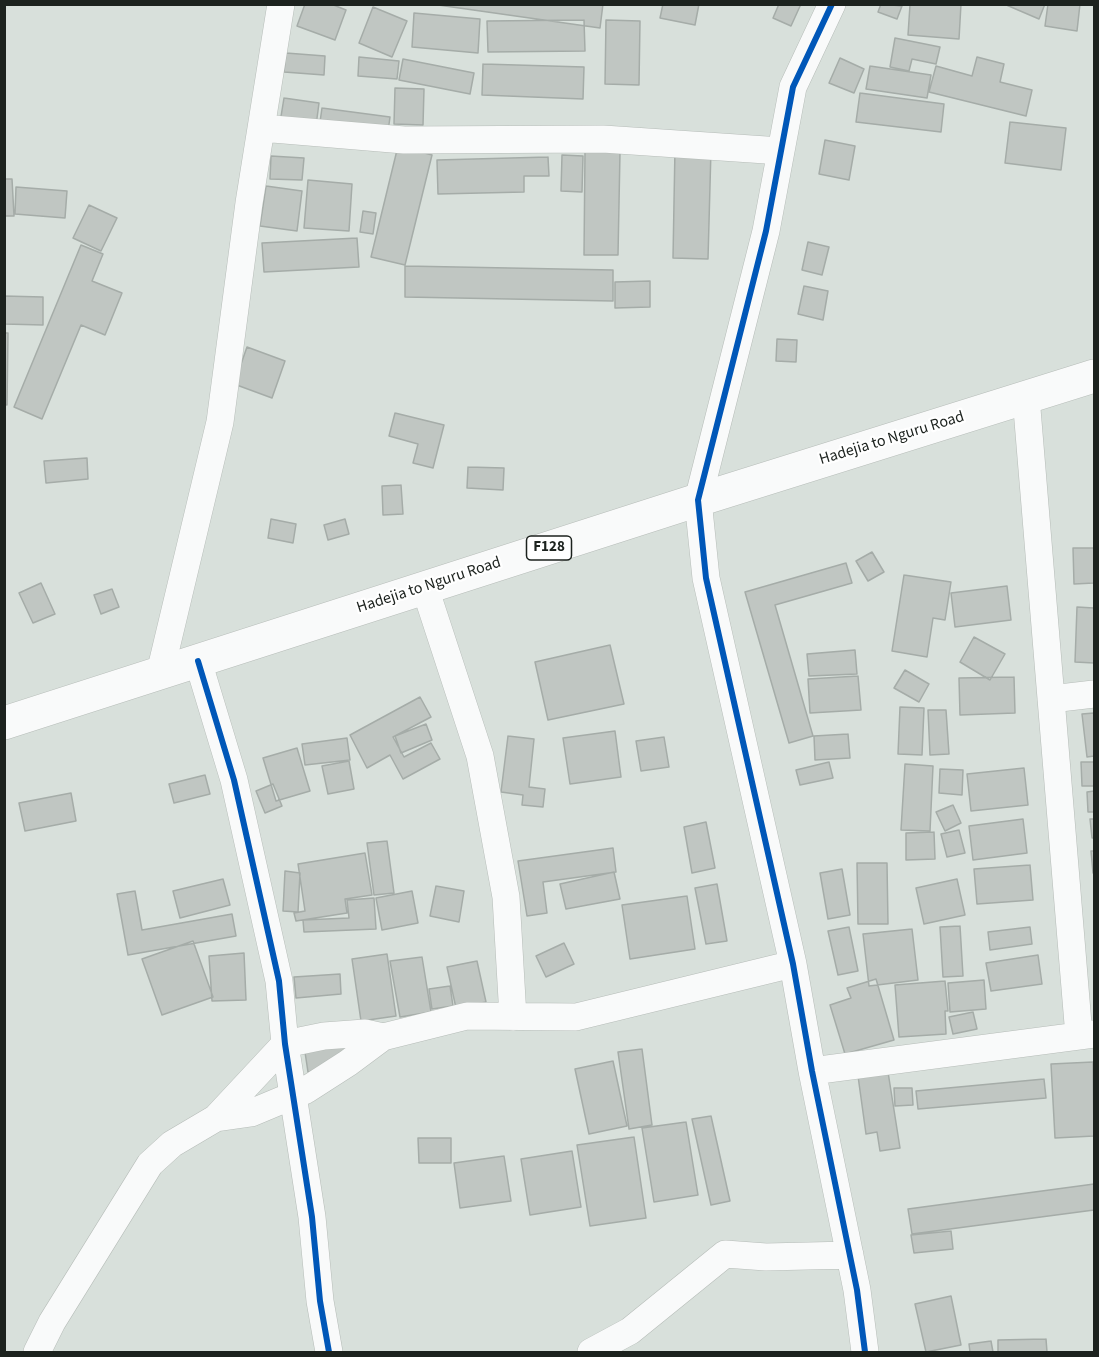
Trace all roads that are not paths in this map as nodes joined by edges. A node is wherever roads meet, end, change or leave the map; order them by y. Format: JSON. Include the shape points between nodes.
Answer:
{"nodes":[{"id":1,"x":280,"y":4,"type":"edge"},
{"id":2,"x":832,"y":4,"type":"edge"},
{"id":3,"x":261,"y":128,"type":"junction"},
{"id":4,"x":782,"y":151,"type":"junction"},
{"id":5,"x":1095,"y":376,"type":"edge"},
{"id":6,"x":1026,"y":398,"type":"junction"},
{"id":7,"x":698,"y":500,"type":"junction"},
{"id":8,"x":425,"y":588,"type":"junction"},
{"id":9,"x":198,"y":661,"type":"junction"},
{"id":10,"x":160,"y":673,"type":"junction"},
{"id":11,"x":1095,"y":694,"type":"edge"},
{"id":12,"x":1051,"y":699,"type":"junction"},
{"id":13,"x":4,"y":723,"type":"edge"},
{"id":14,"x":793,"y":964,"type":"junction"},
{"id":15,"x":513,"y":1017,"type":"junction"},
{"id":16,"x":1087,"y":1035,"type":"edge"},
{"id":17,"x":383,"y":1037,"type":"junction"},
{"id":18,"x":285,"y":1044,"type":"junction"},
{"id":19,"x":812,"y":1071,"type":"junction"},
{"id":20,"x":294,"y":1095,"type":"junction"},
{"id":21,"x":216,"y":1118,"type":"junction"},
{"id":22,"x":850,"y":1255,"type":"junction"},
{"id":23,"x":37,"y":1353,"type":"edge"},
{"id":24,"x":329,"y":1353,"type":"edge"},
{"id":25,"x":591,"y":1353,"type":"edge"},
{"id":26,"x":865,"y":1353,"type":"edge"}],
"edges":[{"from":1,"to":3,"type":"street"},
{"from":2,"to":4,"type":"street","via":[[793,87]]},
{"from":3,"to":4,"type":"street","via":[[404,140],[603,140]]},
{"from":3,"to":10,"type":"street","via":[[220,422]]},
{"from":4,"to":7,"type":"street","via":[[766,231]]},
{"from":5,"to":6,"type":"main road","name":"Hadejia to Nguru Road","number":"F128"},
{"from":6,"to":7,"type":"main road","name":"Hadejia to Nguru Road","number":"F128"},
{"from":6,"to":12,"type":"street"},
{"from":7,"to":8,"type":"main road","name":"Hadejia to Nguru Road","number":"F128"},
{"from":7,"to":14,"type":"street","via":[[706,578]]},
{"from":8,"to":9,"type":"main road","name":"Hadejia to Nguru Road","number":"F128"},
{"from":8,"to":15,"type":"street","via":[[480,756],[506,897]]},
{"from":9,"to":10,"type":"main road","name":"Hadejia to Nguru Road","number":"F128"},
{"from":9,"to":18,"type":"street","via":[[236,792],[279,981]]},
{"from":10,"to":13,"type":"main road","name":"Hadejia to Nguru Road","number":"F128"},
{"from":11,"to":12,"type":"street"},
{"from":12,"to":16,"type":"street"},
{"from":14,"to":15,"type":"street","via":[[576,1017]]},
{"from":14,"to":19,"type":"street"},
{"from":15,"to":17,"type":"street","via":[[467,1016]]},
{"from":16,"to":19,"type":"street"},
{"from":17,"to":18,"type":"street","via":[[364,1033]]},
{"from":17,"to":20,"type":"street"},
{"from":18,"to":20,"type":"street"},
{"from":18,"to":21,"type":"street"},
{"from":19,"to":22,"type":"street"},
{"from":20,"to":21,"type":"street","via":[[251,1113]]},
{"from":20,"to":24,"type":"street"},
{"from":21,"to":23,"type":"street","via":[[172,1144],[150,1164]]},
{"from":22,"to":25,"type":"street","via":[[725,1254],[630,1331]]},
{"from":22,"to":26,"type":"street"}]}
